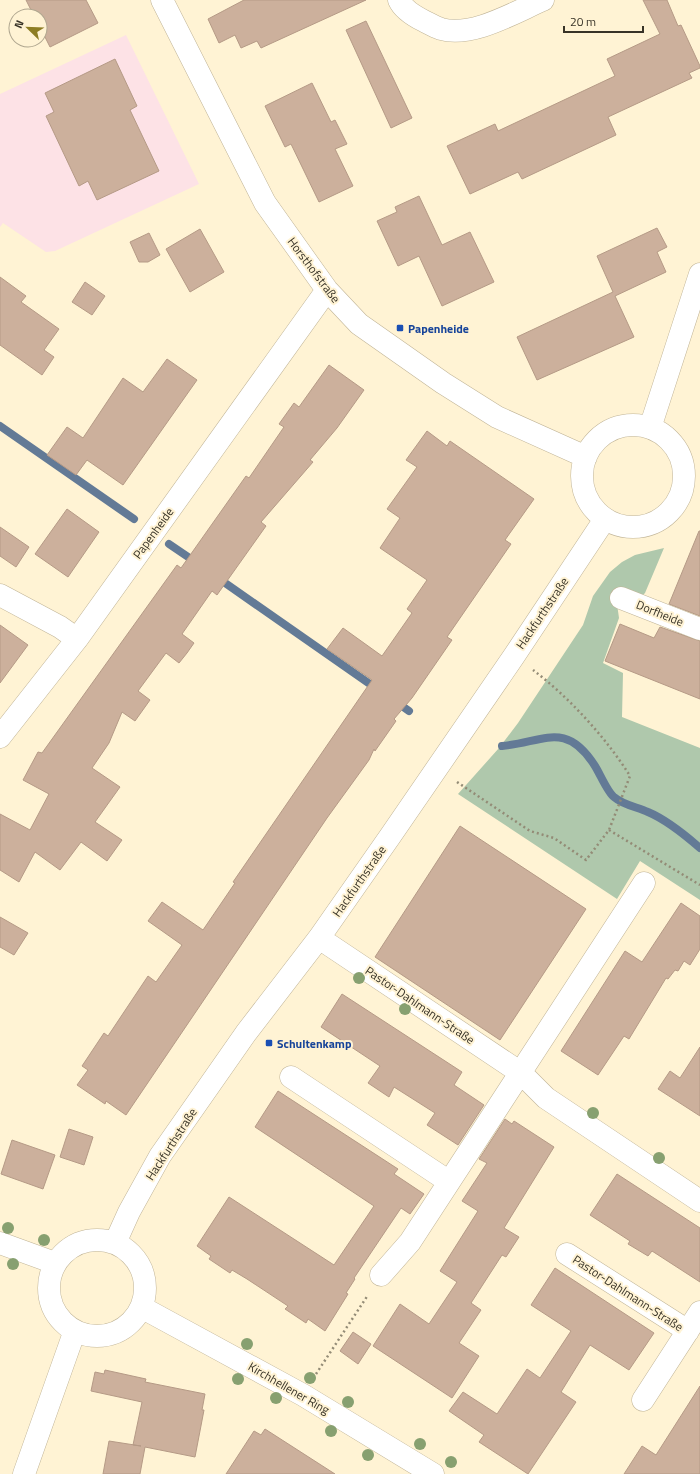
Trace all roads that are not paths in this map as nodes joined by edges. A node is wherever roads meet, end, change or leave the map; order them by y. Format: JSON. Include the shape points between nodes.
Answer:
{"nodes":[{"id":1,"x":162,"y":0,"type":"edge"},
{"id":2,"x":399,"y":0,"type":"edge"},
{"id":3,"x":543,"y":0,"type":"edge"},
{"id":4,"x":700,"y":274,"type":"edge"},
{"id":5,"x":327,"y":290,"type":"junction"},
{"id":6,"x":650,"y":428,"type":"junction"},
{"id":7,"x":586,"y":457,"type":"junction"},
{"id":8,"x":691,"y":464,"type":"edge"},
{"id":9,"x":604,"y":519,"type":"junction"},
{"id":10,"x":0,"y":594,"type":"edge"},
{"id":11,"x":621,"y":598,"type":"dead end"},
{"id":12,"x":700,"y":629,"type":"edge"},
{"id":13,"x":77,"y":639,"type":"junction"},
{"id":14,"x":0,"y":737,"type":"edge"},
{"id":15,"x":644,"y":883,"type":"dead end"},
{"id":16,"x":319,"y":938,"type":"junction"},
{"id":17,"x":521,"y":1072,"type":"junction"},
{"id":18,"x":291,"y":1077,"type":"dead end"},
{"id":19,"x":448,"y":1181,"type":"junction"},
{"id":20,"x":700,"y":1201,"type":"edge"},
{"id":21,"x":0,"y":1243,"type":"edge"},
{"id":22,"x":115,"y":1243,"type":"junction"},
{"id":23,"x":568,"y":1254,"type":"dead end"},
{"id":24,"x":55,"y":1263,"type":"junction"},
{"id":25,"x":381,"y":1275,"type":"road end"},
{"id":26,"x":141,"y":1307,"type":"junction"},
{"id":27,"x":700,"y":1312,"type":"edge"},
{"id":28,"x":688,"y":1332,"type":"junction"},
{"id":29,"x":74,"y":1333,"type":"junction"},
{"id":30,"x":643,"y":1400,"type":"dead end"},
{"id":31,"x":24,"y":1474,"type":"edge"},
{"id":32,"x":433,"y":1474,"type":"edge"}],
"edges":[{"from":1,"to":5,"type":"street","name":"Horsthofstraße","via":[[265,203]]},
{"from":2,"to":3,"type":"street","via":[[419,19],[442,29],[464,30],[484,26]]},
{"from":4,"to":6,"type":"street"},
{"from":5,"to":7,"type":"street","name":"Horsthofstraße","via":[[359,324],[443,383],[497,417]]},
{"from":5,"to":13,"type":"street","name":"Papenheide"},
{"from":6,"to":7,"type":"street","via":[[634,425],[618,428],[603,435]]},
{"from":6,"to":8,"type":"street","via":[[664,436]]},
{"from":7,"to":9,"type":"street","via":[[582,473],[584,490],[594,510]]},
{"from":8,"to":9,"type":"street","via":[[684,478],[682,491],[669,512],[658,520],[634,527],[621,526]]},
{"from":9,"to":16,"type":"street","name":"Hackfurthstraße","via":[[514,656]]},
{"from":10,"to":13,"type":"street"},
{"from":11,"to":12,"type":"street","name":"Dorfheide"},
{"from":13,"to":14,"type":"street","name":"Papenheide"},
{"from":15,"to":17,"type":"street"},
{"from":16,"to":17,"type":"street","name":"Pastor-Dahlmann-Straße"},
{"from":16,"to":22,"type":"street","name":"Hackfurthstraße","via":[[246,1033],[160,1156]]},
{"from":17,"to":19,"type":"street"},
{"from":17,"to":20,"type":"street","name":"Pastor-Dahlmann-Straße","via":[[546,1098]]},
{"from":18,"to":19,"type":"street"},
{"from":19,"to":25,"type":"street","via":[[410,1242]]},
{"from":21,"to":24,"type":"street"},
{"from":22,"to":24,"type":"street","via":[[86,1241],[74,1245]]},
{"from":22,"to":26,"type":"street","via":[[131,1254],[143,1273],[144,1296]]},
{"from":23,"to":28,"type":"street","name":"Pastor-Dahlmann-Straße"},
{"from":24,"to":29,"type":"street","via":[[48,1290],[50,1304],[65,1326]]},
{"from":26,"to":29,"type":"street","via":[[126,1327],[114,1334],[94,1337]]},
{"from":26,"to":32,"type":"street","name":"Kirchhellener Ring","via":[[303,1395]]},
{"from":27,"to":28,"type":"street","name":"Pastor-Dahlmann-Straße"},
{"from":28,"to":30,"type":"street","name":"Pastor-Dahlmann-Straße"},
{"from":29,"to":31,"type":"street"}]}
